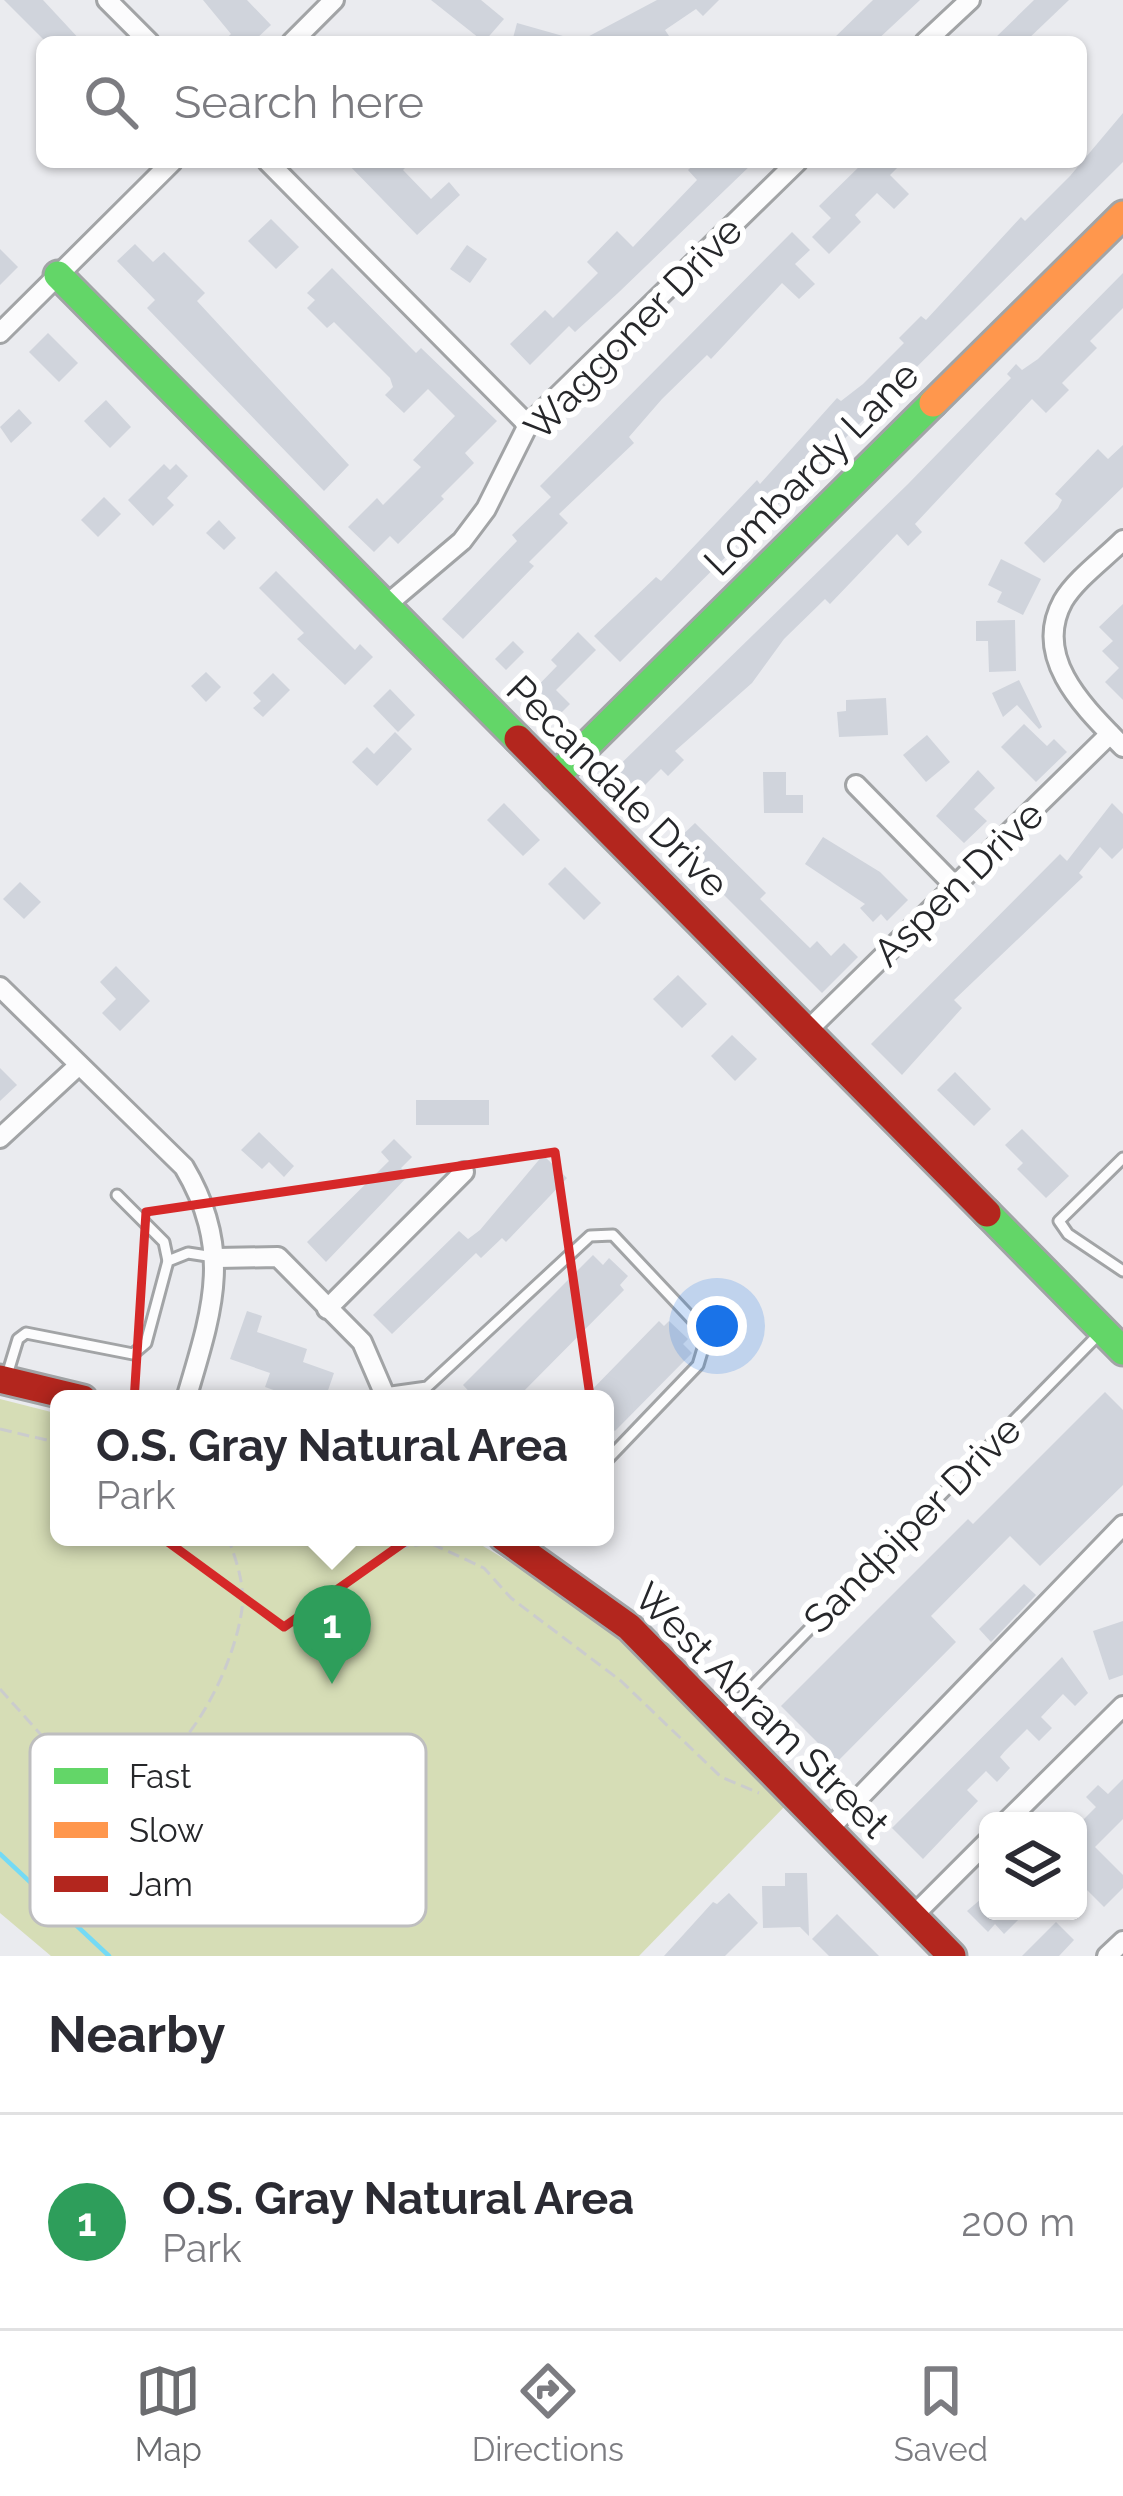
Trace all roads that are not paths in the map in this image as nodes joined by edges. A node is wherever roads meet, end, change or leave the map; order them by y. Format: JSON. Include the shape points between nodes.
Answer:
{"nodes":[{"id":1,"x":107,"y":0,"type":"edge"},
{"id":2,"x":334,"y":0,"type":"edge"},
{"id":3,"x":970,"y":0,"type":"edge"},
{"id":4,"x":143,"y":36,"type":"edge"},
{"id":5,"x":298,"y":36,"type":"edge"},
{"id":6,"x":931,"y":36,"type":"edge"},
{"id":7,"x":166,"y":168,"type":"edge"},
{"id":8,"x":274,"y":168,"type":"edge"},
{"id":9,"x":791,"y":168,"type":"edge"},
{"id":10,"x":1123,"y":215,"type":"edge"},
{"id":11,"x":58,"y":275,"type":"junction"},
{"id":12,"x":0,"y":333,"type":"edge"},
{"id":13,"x":528,"y":425,"type":"junction"},
{"id":14,"x":1123,"y":540,"type":"edge"},
{"id":15,"x":384,"y":607,"type":"junction"},
{"id":16,"x":1116,"y":741,"type":"edge"},
{"id":17,"x":555,"y":777,"type":"junction"},
{"id":18,"x":856,"y":785,"type":"dead end"},
{"id":19,"x":956,"y":886,"type":"junction"},
{"id":20,"x":0,"y":987,"type":"edge"},
{"id":21,"x":807,"y":1031,"type":"junction"},
{"id":22,"x":79,"y":1065,"type":"junction"},
{"id":23,"x":0,"y":1138,"type":"edge"},
{"id":24,"x":1123,"y":1158,"type":"edge"},
{"id":25,"x":464,"y":1172,"type":"dead end"},
{"id":26,"x":117,"y":1195,"type":"dead end"},
{"id":27,"x":217,"y":1258,"type":"junction"},
{"id":28,"x":169,"y":1261,"type":"junction"},
{"id":29,"x":1123,"y":1271,"type":"edge"},
{"id":30,"x":327,"y":1309,"type":"junction"},
{"id":31,"x":1103,"y":1330,"type":"junction"},
{"id":32,"x":1123,"y":1351,"type":"edge"},
{"id":33,"x":3,"y":1379,"type":"edge"},
{"id":34,"x":188,"y":1390,"type":"edge"},
{"id":35,"x":382,"y":1390,"type":"edge"},
{"id":36,"x":413,"y":1390,"type":"edge"},
{"id":37,"x":50,"y":1391,"type":"edge"},
{"id":38,"x":614,"y":1453,"type":"edge"},
{"id":39,"x":1123,"y":1525,"type":"edge"},
{"id":40,"x":528,"y":1546,"type":"edge"},
{"id":41,"x":1123,"y":1706,"type":"edge"},
{"id":42,"x":722,"y":1717,"type":"junction"},
{"id":43,"x":1016,"y":1812,"type":"edge"},
{"id":44,"x":830,"y":1829,"type":"junction"},
{"id":45,"x":979,"y":1849,"type":"edge"},
{"id":46,"x":913,"y":1916,"type":"junction"},
{"id":47,"x":1123,"y":1941,"type":"edge"},
{"id":48,"x":952,"y":1956,"type":"edge"},
{"id":49,"x":1107,"y":1956,"type":"edge"}],
"edges":[{"from":1,"to":4,"type":"street"},
{"from":2,"to":5,"type":"street"},
{"from":3,"to":6,"type":"street"},
{"from":7,"to":11,"type":"street"},
{"from":8,"to":13,"type":"street"},
{"from":9,"to":13,"type":"street","name":"Waggoner Drive"},
{"from":10,"to":17,"type":"street","name":"Lombardy Lane"},
{"from":11,"to":12,"type":"street"},
{"from":11,"to":15,"type":"street","name":"Pecandale Drive"},
{"from":13,"to":15,"type":"street","name":"Waggoner Drive","via":[[462,541]]},
{"from":14,"to":16,"type":"street","via":[[1064,599],[1056,622],[1059,667],[1071,693]]},
{"from":15,"to":17,"type":"street","name":"Pecandale Drive"},
{"from":16,"to":19,"type":"street","name":"Aspen Drive"},
{"from":17,"to":21,"type":"street","name":"Pecandale Drive"},
{"from":18,"to":19,"type":"street"},
{"from":19,"to":21,"type":"street","name":"Aspen Drive"},
{"from":20,"to":22,"type":"street"},
{"from":21,"to":31,"type":"street","name":"Pecandale Drive"},
{"from":22,"to":23,"type":"street"},
{"from":22,"to":27,"type":"street","via":[[184,1167]]},
{"from":24,"to":29,"type":"lane","via":[[1059,1221]]},
{"from":25,"to":30,"type":"street"},
{"from":26,"to":28,"type":"lane","via":[[164,1242]]},
{"from":27,"to":28,"type":"lane","via":[[188,1253]]},
{"from":27,"to":30,"type":"street","via":[[278,1258]]},
{"from":27,"to":34,"type":"street"},
{"from":28,"to":33,"type":"lane","via":[[146,1343],[133,1354],[26,1333]]},
{"from":30,"to":35,"type":"street","via":[[362,1342]]},
{"from":31,"to":32,"type":"street","name":"Pecandale Drive"},
{"from":31,"to":42,"type":"lane","name":"Sandpiper Drive"},
{"from":33,"to":37,"type":"street"},
{"from":36,"to":38,"type":"lane","via":[[427,1388],[590,1235],[613,1235],[707,1335],[698,1365]]},
{"from":39,"to":44,"type":"street"},
{"from":40,"to":42,"type":"street","name":"West Abram Street"},
{"from":41,"to":43,"type":"street"},
{"from":42,"to":44,"type":"street","name":"West Abram Street"},
{"from":44,"to":46,"type":"street","name":"West Abram Street"},
{"from":45,"to":46,"type":"street"},
{"from":46,"to":48,"type":"street","name":"West Abram Street"},
{"from":47,"to":49,"type":"street"}]}
